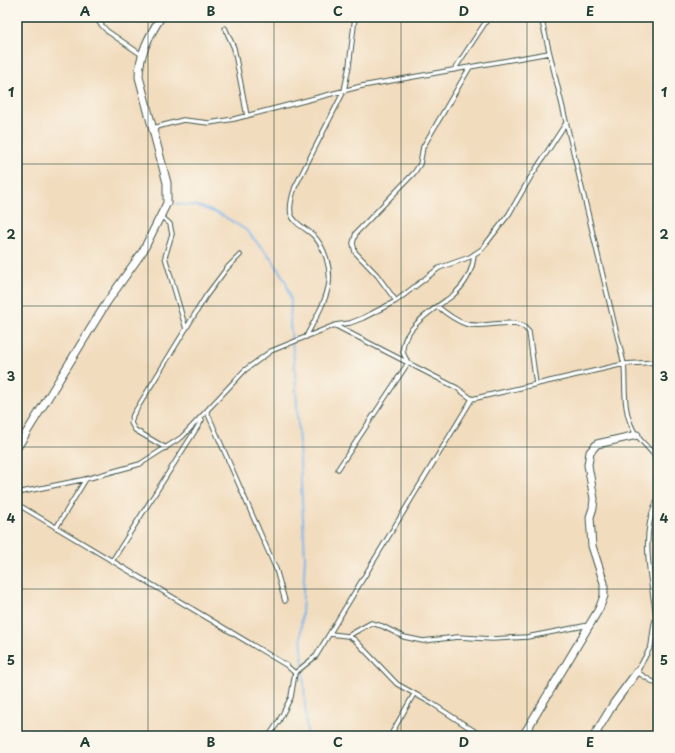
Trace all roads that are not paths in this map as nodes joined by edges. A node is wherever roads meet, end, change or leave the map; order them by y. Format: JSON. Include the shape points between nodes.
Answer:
{"nodes":[{"id":1,"x":94,"y":17,"type":"edge"},
{"id":2,"x":161,"y":17,"type":"edge"},
{"id":3,"x":355,"y":17,"type":"edge"},
{"id":4,"x":489,"y":17,"type":"edge"},
{"id":5,"x":541,"y":17,"type":"edge"},
{"id":6,"x":225,"y":28,"type":"dead end"},
{"id":7,"x":550,"y":53,"type":"junction"},
{"id":8,"x":142,"y":55,"type":"junction"},
{"id":9,"x":470,"y":67,"type":"junction"},
{"id":10,"x":454,"y":70,"type":"junction"},
{"id":11,"x":344,"y":91,"type":"junction"},
{"id":12,"x":247,"y":116,"type":"junction"},
{"id":13,"x":566,"y":123,"type":"junction"},
{"id":14,"x":153,"y":128,"type":"junction"},
{"id":15,"x":161,"y":216,"type":"junction"},
{"id":16,"x":474,"y":254,"type":"junction"},
{"id":17,"x":240,"y":255,"type":"dead end"},
{"id":18,"x":396,"y":301,"type":"junction"},
{"id":19,"x":437,"y":306,"type":"junction"},
{"id":20,"x":335,"y":325,"type":"junction"},
{"id":21,"x":186,"y":329,"type":"junction"},
{"id":22,"x":306,"y":337,"type":"junction"},
{"id":23,"x":658,"y":362,"type":"edge"},
{"id":24,"x":408,"y":363,"type":"junction"},
{"id":25,"x":624,"y":364,"type":"junction"},
{"id":26,"x":536,"y":384,"type":"junction"},
{"id":27,"x":472,"y":399,"type":"junction"},
{"id":28,"x":207,"y":412,"type":"junction"},
{"id":29,"x":636,"y":435,"type":"junction"},
{"id":30,"x":17,"y":448,"type":"edge"},
{"id":31,"x":166,"y":448,"type":"junction"},
{"id":32,"x":658,"y":462,"type":"edge"},
{"id":33,"x":338,"y":469,"type":"dead end"},
{"id":34,"x":86,"y":479,"type":"junction"},
{"id":35,"x":17,"y":493,"type":"edge"},
{"id":36,"x":658,"y":499,"type":"edge"},
{"id":37,"x":17,"y":504,"type":"edge"},
{"id":38,"x":56,"y":528,"type":"junction"},
{"id":39,"x":112,"y":561,"type":"junction"},
{"id":40,"x":285,"y":601,"type":"dead end"},
{"id":41,"x":657,"y":614,"type":"edge"},
{"id":42,"x":590,"y":625,"type":"junction"},
{"id":43,"x":330,"y":634,"type":"junction"},
{"id":44,"x":348,"y":636,"type":"junction"},
{"id":45,"x":637,"y":672,"type":"junction"},
{"id":46,"x":294,"y":673,"type":"junction"},
{"id":47,"x":658,"y":685,"type":"edge"},
{"id":48,"x":414,"y":694,"type":"junction"},
{"id":49,"x":597,"y":735,"type":"edge"},
{"id":50,"x":269,"y":736,"type":"edge"},
{"id":51,"x":390,"y":736,"type":"edge"},
{"id":52,"x":482,"y":736,"type":"edge"},
{"id":53,"x":523,"y":736,"type":"edge"}],
"edges":[{"from":1,"to":8,"type":"lane","via":[[107,31]]},
{"from":2,"to":8,"type":"street","via":[[147,40]]},
{"from":3,"to":11,"type":"lane"},
{"from":4,"to":10,"type":"lane"},
{"from":5,"to":7,"type":"lane"},
{"from":6,"to":12,"type":"lane","via":[[234,48]]},
{"from":7,"to":9,"type":"lane"},
{"from":7,"to":13,"type":"lane"},
{"from":8,"to":14,"type":"street","via":[[139,77]]},
{"from":9,"to":10,"type":"lane"},
{"from":9,"to":18,"type":"lane","via":[[423,147],[420,164],[414,173],[356,233],[353,243],[355,252],[377,275]]},
{"from":10,"to":11,"type":"lane"},
{"from":11,"to":12,"type":"lane"},
{"from":11,"to":22,"type":"lane","via":[[295,187],[291,200],[291,215],[314,235],[323,249],[329,268],[325,300]]},
{"from":12,"to":14,"type":"lane","via":[[209,123],[183,120]]},
{"from":13,"to":16,"type":"lane","via":[[509,214],[482,248]]},
{"from":13,"to":25,"type":"lane"},
{"from":14,"to":15,"type":"street","via":[[167,183],[168,203]]},
{"from":15,"to":21,"type":"lane","via":[[170,224],[172,234],[165,257]]},
{"from":15,"to":30,"type":"street","via":[[143,251],[107,302]]},
{"from":16,"to":18,"type":"lane","via":[[439,268]]},
{"from":16,"to":19,"type":"lane","via":[[470,275],[452,295]]},
{"from":17,"to":21,"type":"lane","via":[[216,282]]},
{"from":18,"to":20,"type":"lane","via":[[363,318]]},
{"from":19,"to":24,"type":"lane","via":[[422,317],[408,337],[403,353]]},
{"from":19,"to":26,"type":"lane","via":[[468,326],[504,322],[515,322],[523,326],[529,332]]},
{"from":20,"to":22,"type":"lane"},
{"from":20,"to":24,"type":"lane"},
{"from":21,"to":31,"type":"lane","via":[[136,409],[131,423],[134,430]]},
{"from":22,"to":28,"type":"lane","via":[[258,359]]},
{"from":23,"to":25,"type":"lane"},
{"from":24,"to":27,"type":"lane","via":[[457,388]]},
{"from":24,"to":33,"type":"lane"},
{"from":25,"to":26,"type":"lane"},
{"from":25,"to":29,"type":"lane","via":[[626,414]]},
{"from":26,"to":27,"type":"lane"},
{"from":27,"to":43,"type":"lane"},
{"from":28,"to":31,"type":"lane","via":[[182,437]]},
{"from":28,"to":39,"type":"lane"},
{"from":28,"to":40,"type":"lane","via":[[276,569]]},
{"from":29,"to":32,"type":"lane","via":[[655,455]]},
{"from":29,"to":42,"type":"street","via":[[597,444],[590,452],[588,465],[594,499],[590,517],[592,546],[601,570],[604,596],[600,609]]},
{"from":31,"to":34,"type":"lane","via":[[140,464]]},
{"from":34,"to":35,"type":"lane"},
{"from":34,"to":38,"type":"lane"},
{"from":36,"to":41,"type":"lane","via":[[653,508],[648,534]]},
{"from":37,"to":38,"type":"lane"},
{"from":38,"to":39,"type":"lane"},
{"from":39,"to":46,"type":"lane","via":[[286,665]]},
{"from":41,"to":45,"type":"lane","via":[[651,646]]},
{"from":42,"to":44,"type":"lane","via":[[527,637],[458,637],[423,641],[404,637],[371,623]]},
{"from":42,"to":53,"type":"street"},
{"from":43,"to":44,"type":"lane"},
{"from":43,"to":46,"type":"lane","via":[[316,656]]},
{"from":44,"to":48,"type":"lane","via":[[355,640],[391,680]]},
{"from":45,"to":47,"type":"lane"},
{"from":45,"to":49,"type":"street","via":[[614,703]]},
{"from":46,"to":50,"type":"lane","via":[[291,698]]},
{"from":48,"to":51,"type":"lane"},
{"from":48,"to":52,"type":"lane"}]}
